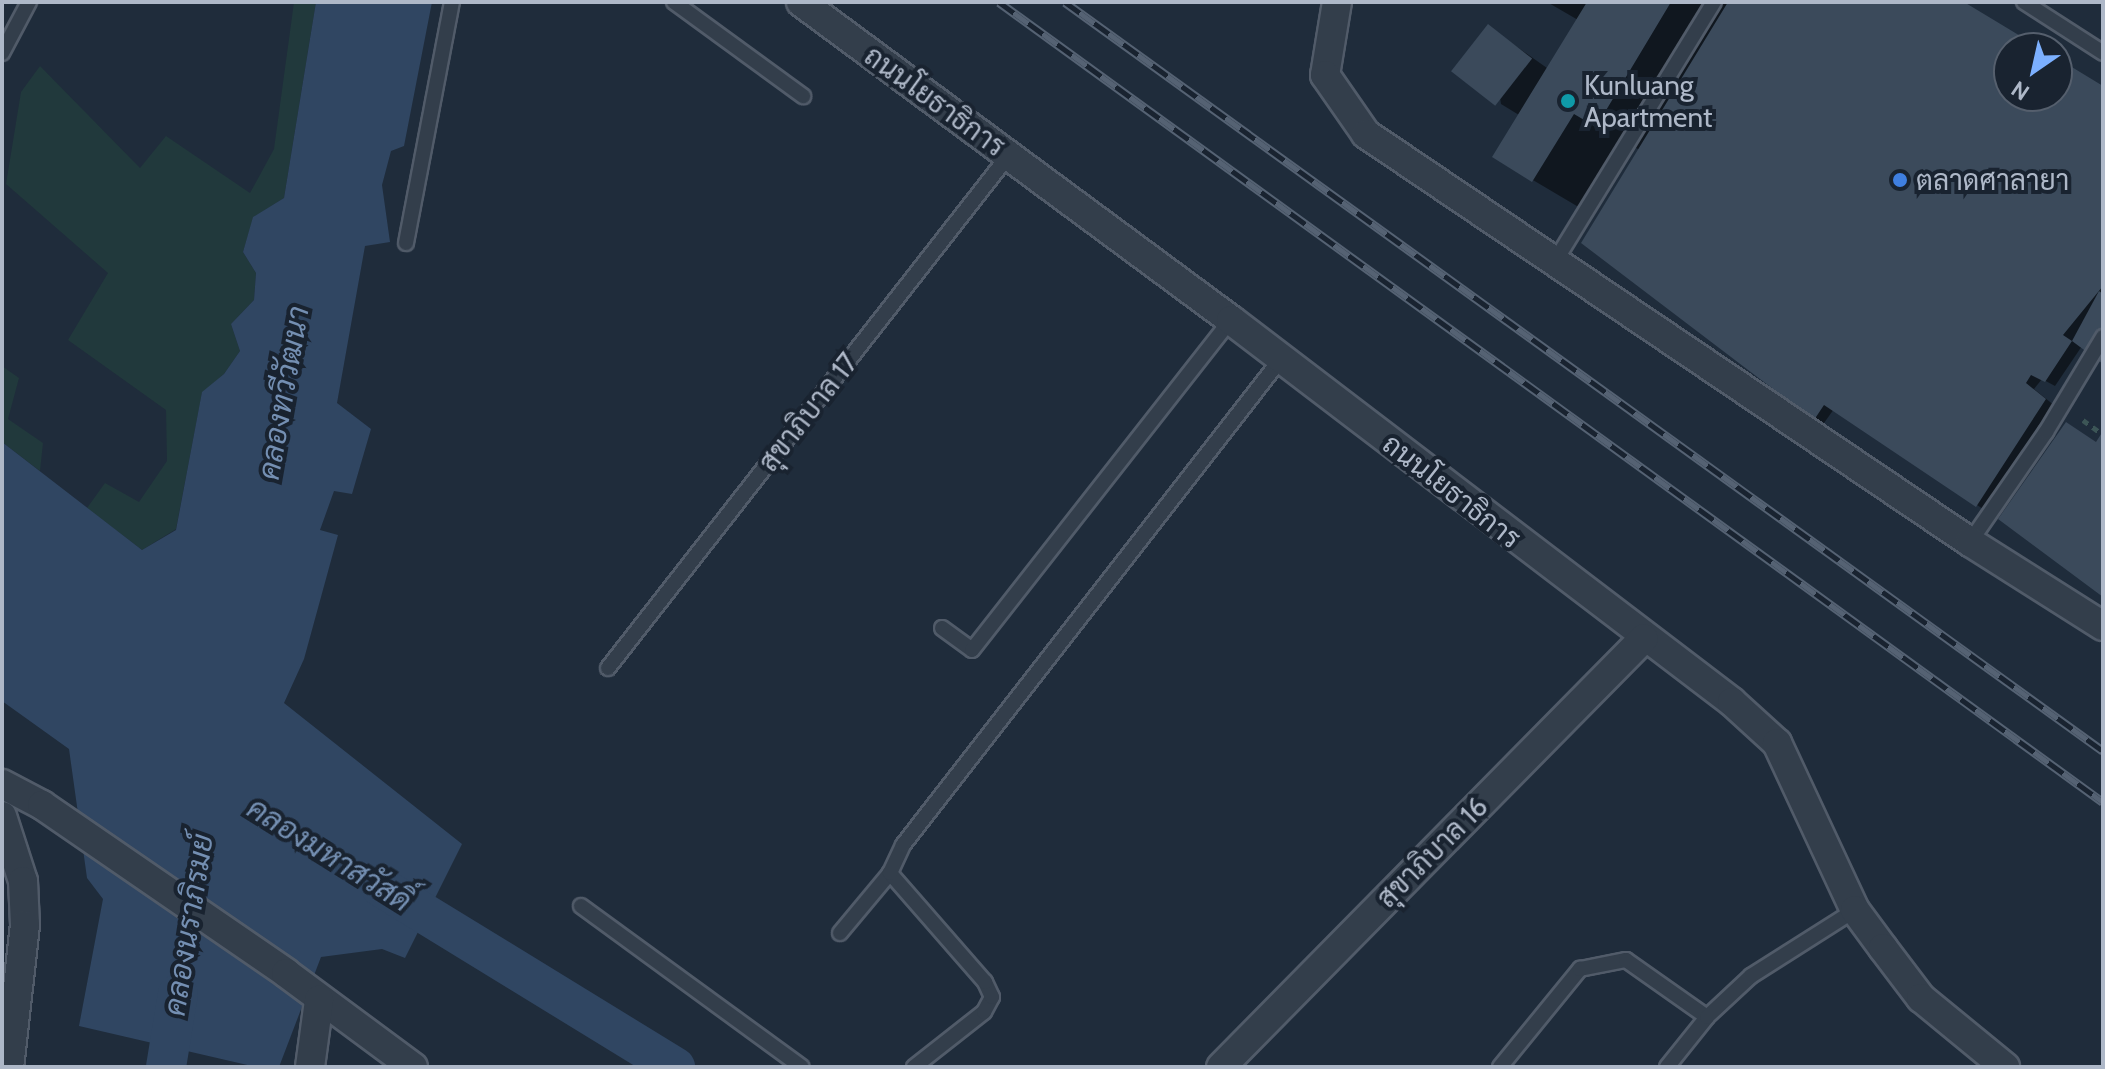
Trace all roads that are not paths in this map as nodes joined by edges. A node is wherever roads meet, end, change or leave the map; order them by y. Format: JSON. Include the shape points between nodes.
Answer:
{"nodes":[{"id":1,"x":29,"y":2,"type":"edge"},
{"id":2,"x":452,"y":2,"type":"edge"},
{"id":3,"x":674,"y":2,"type":"edge"},
{"id":4,"x":801,"y":2,"type":"edge"},
{"id":5,"x":1337,"y":2,"type":"edge"},
{"id":6,"x":1714,"y":2,"type":"edge"},
{"id":7,"x":2024,"y":2,"type":"edge"},
{"id":8,"x":2,"y":53,"type":"edge"},
{"id":9,"x":2103,"y":53,"type":"edge"},
{"id":10,"x":803,"y":96,"type":"dead end"},
{"id":11,"x":1009,"y":155,"type":"junction"},
{"id":12,"x":406,"y":243,"type":"dead end"},
{"id":13,"x":1554,"y":263,"type":"junction"},
{"id":14,"x":1231,"y":320,"type":"junction"},
{"id":15,"x":2103,"y":337,"type":"edge"},
{"id":16,"x":1281,"y":359,"type":"junction"},
{"id":17,"x":1970,"y":542,"type":"junction"},
{"id":18,"x":2103,"y":626,"type":"edge"},
{"id":19,"x":942,"y":628,"type":"dead end"},
{"id":20,"x":1644,"y":638,"type":"junction"},
{"id":21,"x":608,"y":668,"type":"dead end"},
{"id":22,"x":2,"y":784,"type":"edge"},
{"id":23,"x":2,"y":816,"type":"edge"},
{"id":24,"x":890,"y":873,"type":"junction"},
{"id":25,"x":581,"y":906,"type":"dead end"},
{"id":26,"x":1855,"y":910,"type":"junction"},
{"id":27,"x":840,"y":933,"type":"dead end"},
{"id":28,"x":319,"y":1000,"type":"junction"},
{"id":29,"x":1707,"y":1017,"type":"junction"},
{"id":30,"x":1989,"y":1062,"type":"edge"},
{"id":31,"x":9,"y":1067,"type":"edge"},
{"id":32,"x":310,"y":1067,"type":"edge"},
{"id":33,"x":413,"y":1067,"type":"edge"},
{"id":34,"x":802,"y":1067,"type":"edge"},
{"id":35,"x":914,"y":1067,"type":"edge"},
{"id":36,"x":1221,"y":1067,"type":"edge"},
{"id":37,"x":1500,"y":1067,"type":"edge"},
{"id":38,"x":1667,"y":1067,"type":"edge"}],
"edges":[{"from":1,"to":8,"type":"lane"},
{"from":2,"to":12,"type":"lane"},
{"from":3,"to":10,"type":"lane"},
{"from":4,"to":11,"type":"street","name":"ถนนโยธาธิการ"},
{"from":5,"to":13,"type":"street","via":[[1325,75],[1366,134]]},
{"from":6,"to":13,"type":"lane"},
{"from":7,"to":9,"type":"lane"},
{"from":11,"to":14,"type":"street","name":"ถนนโยธาธิการ"},
{"from":11,"to":21,"type":"lane","name":"สุขาภิบาล 17"},
{"from":13,"to":17,"type":"street"},
{"from":14,"to":16,"type":"street","name":"ถนนโยธาธิการ"},
{"from":14,"to":19,"type":"lane","via":[[972,650]]},
{"from":15,"to":17,"type":"lane"},
{"from":16,"to":20,"type":"street","name":"ถนนโยธาธิการ"},
{"from":16,"to":24,"type":"lane","via":[[903,845]]},
{"from":17,"to":18,"type":"street"},
{"from":20,"to":26,"type":"street","name":"ถนนโยธาธิการ","via":[[1732,702],[1777,743]]},
{"from":20,"to":36,"type":"street","name":"สุขาภิบาล 16"},
{"from":22,"to":28,"type":"street","via":[[42,805]]},
{"from":23,"to":31,"type":"street","via":[[23,881],[25,925]]},
{"from":24,"to":27,"type":"lane"},
{"from":24,"to":35,"type":"lane","via":[[985,982],[992,997],[984,1012]]},
{"from":25,"to":34,"type":"lane"},
{"from":26,"to":29,"type":"lane","via":[[1751,976]]},
{"from":26,"to":30,"type":"street","name":"ถนนโยธาธิการ","via":[[1921,998]]},
{"from":28,"to":32,"type":"street"},
{"from":28,"to":33,"type":"street"},
{"from":29,"to":37,"type":"lane","via":[[1626,960],[1580,969]]},
{"from":29,"to":38,"type":"lane"}]}
